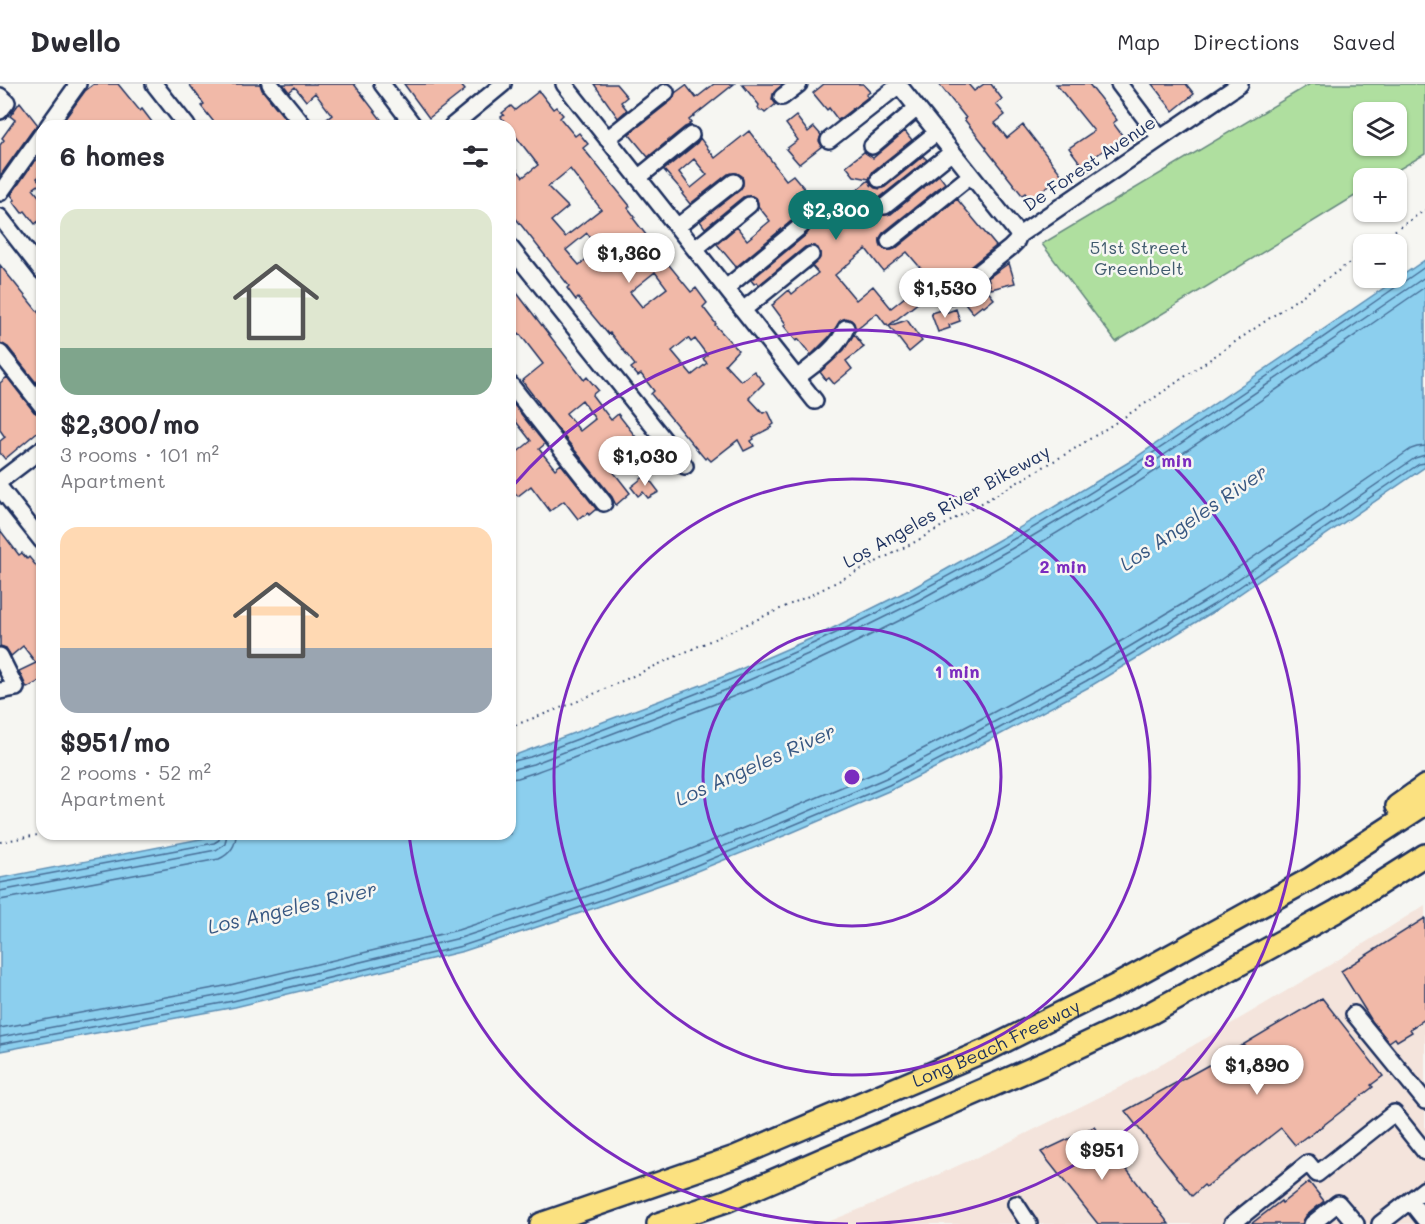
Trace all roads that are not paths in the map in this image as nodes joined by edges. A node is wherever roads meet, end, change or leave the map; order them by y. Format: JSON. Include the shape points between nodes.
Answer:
{"nodes":[{"id":1,"x":78,"y":84,"type":"edge"},
{"id":2,"x":153,"y":84,"type":"edge"},
{"id":3,"x":270,"y":84,"type":"edge"},
{"id":4,"x":382,"y":84,"type":"edge"},
{"id":5,"x":503,"y":84,"type":"edge"},
{"id":6,"x":564,"y":84,"type":"edge"},
{"id":7,"x":799,"y":84,"type":"edge"},
{"id":8,"x":899,"y":84,"type":"edge"},
{"id":9,"x":1119,"y":84,"type":"edge"},
{"id":10,"x":1240,"y":84,"type":"edge"},
{"id":11,"x":666,"y":92,"type":"dead end"},
{"id":12,"x":0,"y":96,"type":"edge"},
{"id":13,"x":782,"y":97,"type":"dead end"},
{"id":14,"x":917,"y":108,"type":"junction"},
{"id":15,"x":0,"y":111,"type":"edge"},
{"id":16,"x":56,"y":120,"type":"edge"},
{"id":17,"x":182,"y":120,"type":"edge"},
{"id":18,"x":299,"y":120,"type":"edge"},
{"id":19,"x":409,"y":120,"type":"edge"},
{"id":20,"x":459,"y":120,"type":"edge"},
{"id":21,"x":937,"y":132,"type":"junction"},
{"id":22,"x":691,"y":135,"type":"dead end"},
{"id":23,"x":1161,"y":138,"type":"junction"},
{"id":24,"x":607,"y":139,"type":"junction"},
{"id":25,"x":830,"y":140,"type":"dead end"},
{"id":26,"x":36,"y":142,"type":"edge"},
{"id":27,"x":872,"y":146,"type":"dead end"},
{"id":28,"x":952,"y":152,"type":"junction"},
{"id":29,"x":971,"y":175,"type":"junction"},
{"id":30,"x":638,"y":178,"type":"junction"},
{"id":31,"x":879,"y":179,"type":"dead end"},
{"id":32,"x":734,"y":182,"type":"dead end"},
{"id":33,"x":0,"y":193,"type":"edge"},
{"id":34,"x":749,"y":205,"type":"dead end"},
{"id":35,"x":885,"y":206,"type":"dead end"},
{"id":36,"x":0,"y":217,"type":"edge"},
{"id":37,"x":801,"y":226,"type":"dead end"},
{"id":38,"x":677,"y":227,"type":"junction"},
{"id":39,"x":1019,"y":234,"type":"junction"},
{"id":40,"x":889,"y":241,"type":"dead end"},
{"id":41,"x":695,"y":249,"type":"junction"},
{"id":42,"x":516,"y":255,"type":"edge"},
{"id":43,"x":810,"y":262,"type":"dead end"},
{"id":44,"x":36,"y":263,"type":"edge"},
{"id":45,"x":726,"y":288,"type":"junction"},
{"id":46,"x":951,"y":296,"type":"dead end"},
{"id":47,"x":746,"y":314,"type":"junction"},
{"id":48,"x":846,"y":328,"type":"dead end"},
{"id":49,"x":0,"y":353,"type":"edge"},
{"id":50,"x":797,"y":378,"type":"junction"},
{"id":51,"x":516,"y":392,"type":"edge"},
{"id":52,"x":36,"y":398,"type":"edge"},
{"id":53,"x":815,"y":401,"type":"dead end"},
{"id":54,"x":36,"y":454,"type":"edge"},
{"id":55,"x":685,"y":466,"type":"dead end"},
{"id":56,"x":0,"y":481,"type":"edge"},
{"id":57,"x":0,"y":488,"type":"edge"},
{"id":58,"x":604,"y":503,"type":"dead end"},
{"id":59,"x":36,"y":533,"type":"edge"},
{"id":60,"x":0,"y":656,"type":"edge"},
{"id":61,"x":0,"y":690,"type":"edge"},
{"id":62,"x":1425,"y":786,"type":"edge"},
{"id":63,"x":1425,"y":804,"type":"edge"},
{"id":64,"x":1425,"y":855,"type":"edge"},
{"id":65,"x":1310,"y":879,"type":"junction"},
{"id":66,"x":1354,"y":1014,"type":"dead end"},
{"id":67,"x":1425,"y":1101,"type":"edge"},
{"id":68,"x":1425,"y":1152,"type":"edge"},
{"id":69,"x":1425,"y":1189,"type":"edge"},
{"id":70,"x":1410,"y":1201,"type":"junction"},
{"id":71,"x":1016,"y":1204,"type":"dead end"},
{"id":72,"x":1425,"y":1220,"type":"edge"},
{"id":73,"x":541,"y":1224,"type":"edge"},
{"id":74,"x":658,"y":1224,"type":"edge"},
{"id":75,"x":1029,"y":1224,"type":"edge"},
{"id":76,"x":1232,"y":1224,"type":"edge"},
{"id":77,"x":1312,"y":1224,"type":"edge"},
{"id":78,"x":1356,"y":1224,"type":"edge"},
{"id":79,"x":1380,"y":1224,"type":"edge"}],
"edges":[{"from":1,"to":16,"type":"street"},
{"from":2,"to":17,"type":"street"},
{"from":3,"to":18,"type":"street"},
{"from":4,"to":19,"type":"street"},
{"from":5,"to":20,"type":"street"},
{"from":6,"to":24,"type":"street"},
{"from":7,"to":13,"type":"street"},
{"from":8,"to":14,"type":"street"},
{"from":8,"to":25,"type":"street"},
{"from":9,"to":23,"type":"street"},
{"from":10,"to":23,"type":"street","name":"De Forest Avenue"},
{"from":11,"to":24,"type":"street"},
{"from":12,"to":15,"type":"street","via":[[7,102]]},
{"from":14,"to":21,"type":"street"},
{"from":14,"to":27,"type":"street"},
{"from":21,"to":28,"type":"street"},
{"from":21,"to":31,"type":"street"},
{"from":22,"to":30,"type":"street"},
{"from":23,"to":39,"type":"street","name":"De Forest Avenue"},
{"from":24,"to":30,"type":"street"},
{"from":26,"to":33,"type":"street"},
{"from":28,"to":29,"type":"street"},
{"from":28,"to":35,"type":"street"},
{"from":29,"to":39,"type":"street"},
{"from":29,"to":40,"type":"street"},
{"from":30,"to":38,"type":"street"},
{"from":32,"to":38,"type":"street"},
{"from":34,"to":41,"type":"street"},
{"from":36,"to":44,"type":"street"},
{"from":37,"to":45,"type":"street"},
{"from":38,"to":41,"type":"street"},
{"from":39,"to":46,"type":"street","name":"De Forest Avenue","via":[[1010,248]]},
{"from":41,"to":45,"type":"street"},
{"from":42,"to":55,"type":"street"},
{"from":43,"to":47,"type":"street"},
{"from":45,"to":47,"type":"street"},
{"from":47,"to":50,"type":"street"},
{"from":48,"to":50,"type":"street","via":[[835,346]]},
{"from":49,"to":52,"type":"street"},
{"from":50,"to":53,"type":"street"},
{"from":51,"to":58,"type":"street"},
{"from":54,"to":56,"type":"street"},
{"from":57,"to":59,"type":"street"},
{"from":60,"to":61,"type":"street","via":[[16,688]]},
{"from":62,"to":65,"type":"highway","via":[[1355,834]]},
{"from":63,"to":65,"type":"highway","name":"Long Beach Freeway"},
{"from":64,"to":74,"type":"highway","name":"Long Beach Freeway","via":[[1335,912],[1150,1014],[726,1201]]},
{"from":65,"to":73,"type":"highway","name":"Long Beach Freeway","via":[[1121,983],[989,1048],[735,1157]]},
{"from":66,"to":67,"type":"street"},
{"from":68,"to":76,"type":"street","via":[[1394,1113],[1317,1174],[1308,1163]]},
{"from":69,"to":70,"type":"street"},
{"from":70,"to":72,"type":"street"},
{"from":70,"to":79,"type":"street"},
{"from":71,"to":75,"type":"street"},
{"from":77,"to":78,"type":"street","via":[[1338,1203]]}]}
